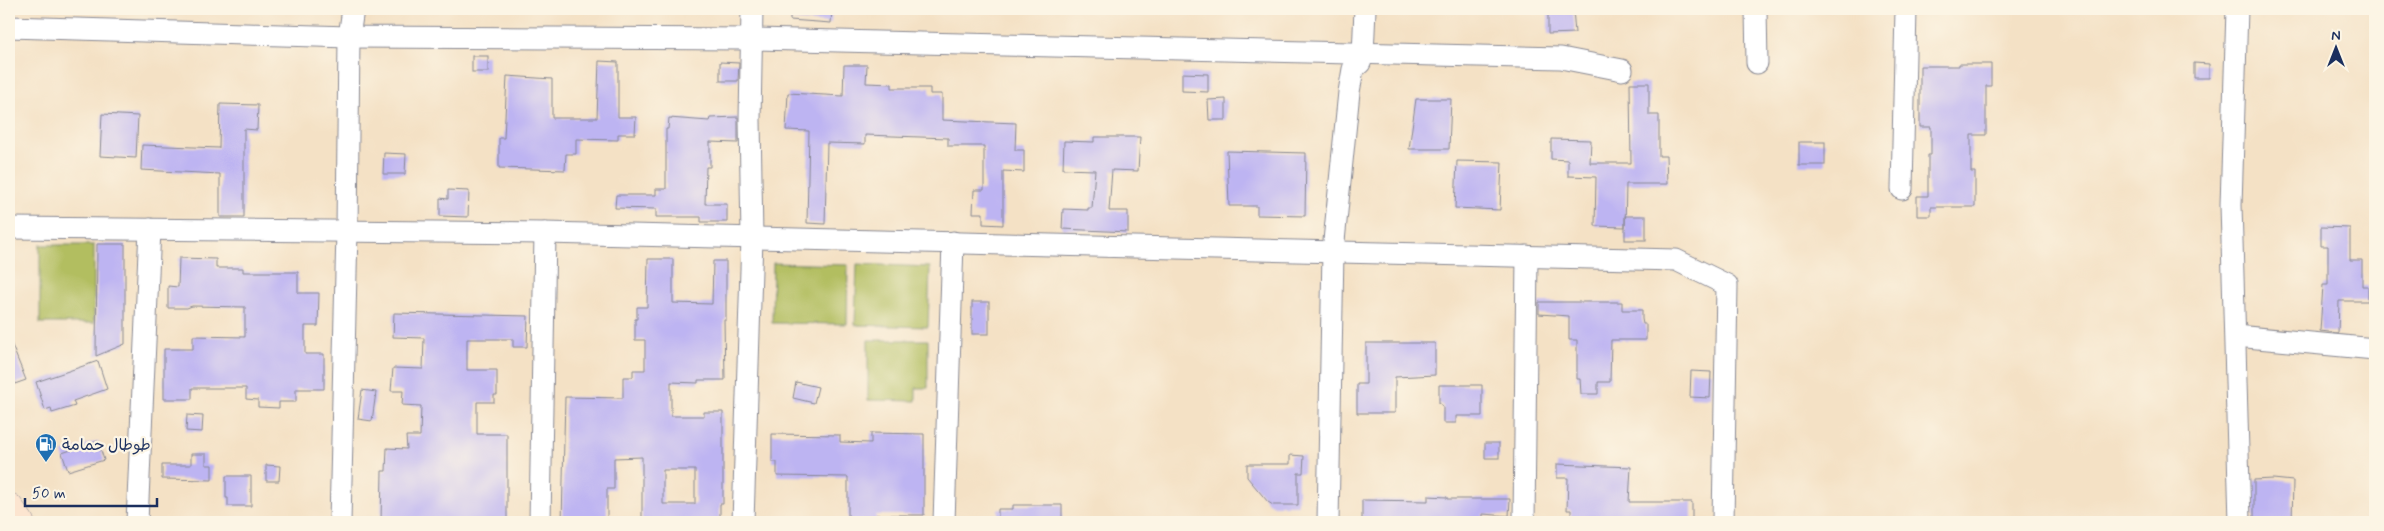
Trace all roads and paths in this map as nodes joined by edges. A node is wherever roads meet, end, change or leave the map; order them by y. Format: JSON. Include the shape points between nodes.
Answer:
{"nodes":[{"id":1,"x":353,"y":9,"type":"edge"},
{"id":2,"x":752,"y":9,"type":"edge"},
{"id":3,"x":1365,"y":9,"type":"edge"},
{"id":4,"x":1756,"y":9,"type":"edge"},
{"id":5,"x":1906,"y":9,"type":"edge"},
{"id":6,"x":2237,"y":9,"type":"edge"},
{"id":7,"x":9,"y":27,"type":"edge"},
{"id":8,"x":349,"y":37,"type":"junction"},
{"id":9,"x":751,"y":39,"type":"junction"},
{"id":10,"x":1363,"y":55,"type":"junction"},
{"id":11,"x":1757,"y":63,"type":"dead end"},
{"id":12,"x":1622,"y":70,"type":"dead end"},
{"id":13,"x":1902,"y":189,"type":"dead end"},
{"id":14,"x":9,"y":228,"type":"edge"},
{"id":15,"x":150,"y":230,"type":"junction"},
{"id":16,"x":348,"y":231,"type":"junction"},
{"id":17,"x":545,"y":233,"type":"junction"},
{"id":18,"x":752,"y":238,"type":"junction"},
{"id":19,"x":953,"y":242,"type":"junction"},
{"id":20,"x":1333,"y":251,"type":"junction"},
{"id":21,"x":1527,"y":256,"type":"junction"},
{"id":22,"x":2236,"y":336,"type":"junction"},
{"id":23,"x":2375,"y":350,"type":"edge"},
{"id":24,"x":9,"y":507,"type":"edge"},
{"id":25,"x":20,"y":522,"type":"edge"},
{"id":26,"x":137,"y":522,"type":"edge"},
{"id":27,"x":340,"y":522,"type":"edge"},
{"id":28,"x":540,"y":522,"type":"edge"},
{"id":29,"x":742,"y":522,"type":"edge"},
{"id":30,"x":944,"y":522,"type":"edge"},
{"id":31,"x":1328,"y":522,"type":"edge"},
{"id":32,"x":1524,"y":522,"type":"edge"},
{"id":33,"x":1723,"y":522,"type":"edge"},
{"id":34,"x":2240,"y":522,"type":"edge"}],
"edges":[{"from":1,"to":8,"type":"street"},
{"from":2,"to":9,"type":"street"},
{"from":3,"to":10,"type":"street"},
{"from":4,"to":11,"type":"street"},
{"from":5,"to":13,"type":"street"},
{"from":6,"to":22,"type":"street","via":[[2231,206]]},
{"from":7,"to":8,"type":"street"},
{"from":8,"to":9,"type":"street"},
{"from":8,"to":16,"type":"street"},
{"from":9,"to":10,"type":"street"},
{"from":9,"to":18,"type":"street"},
{"from":10,"to":12,"type":"street","via":[[1561,58]]},
{"from":10,"to":20,"type":"street","via":[[1353,69],[1349,92]]},
{"from":14,"to":15,"type":"street"},
{"from":15,"to":16,"type":"street"},
{"from":15,"to":26,"type":"street"},
{"from":16,"to":17,"type":"street"},
{"from":16,"to":27,"type":"street"},
{"from":17,"to":18,"type":"street"},
{"from":17,"to":28,"type":"street"},
{"from":18,"to":19,"type":"street"},
{"from":18,"to":29,"type":"street"},
{"from":19,"to":20,"type":"street"},
{"from":19,"to":30,"type":"street"},
{"from":20,"to":21,"type":"street"},
{"from":20,"to":31,"type":"street"},
{"from":21,"to":32,"type":"street"},
{"from":21,"to":33,"type":"street","via":[[1676,260],[1727,285]]},
{"from":22,"to":23,"type":"street"},
{"from":22,"to":34,"type":"street"},
{"from":24,"to":25,"type":"main road"}]}
